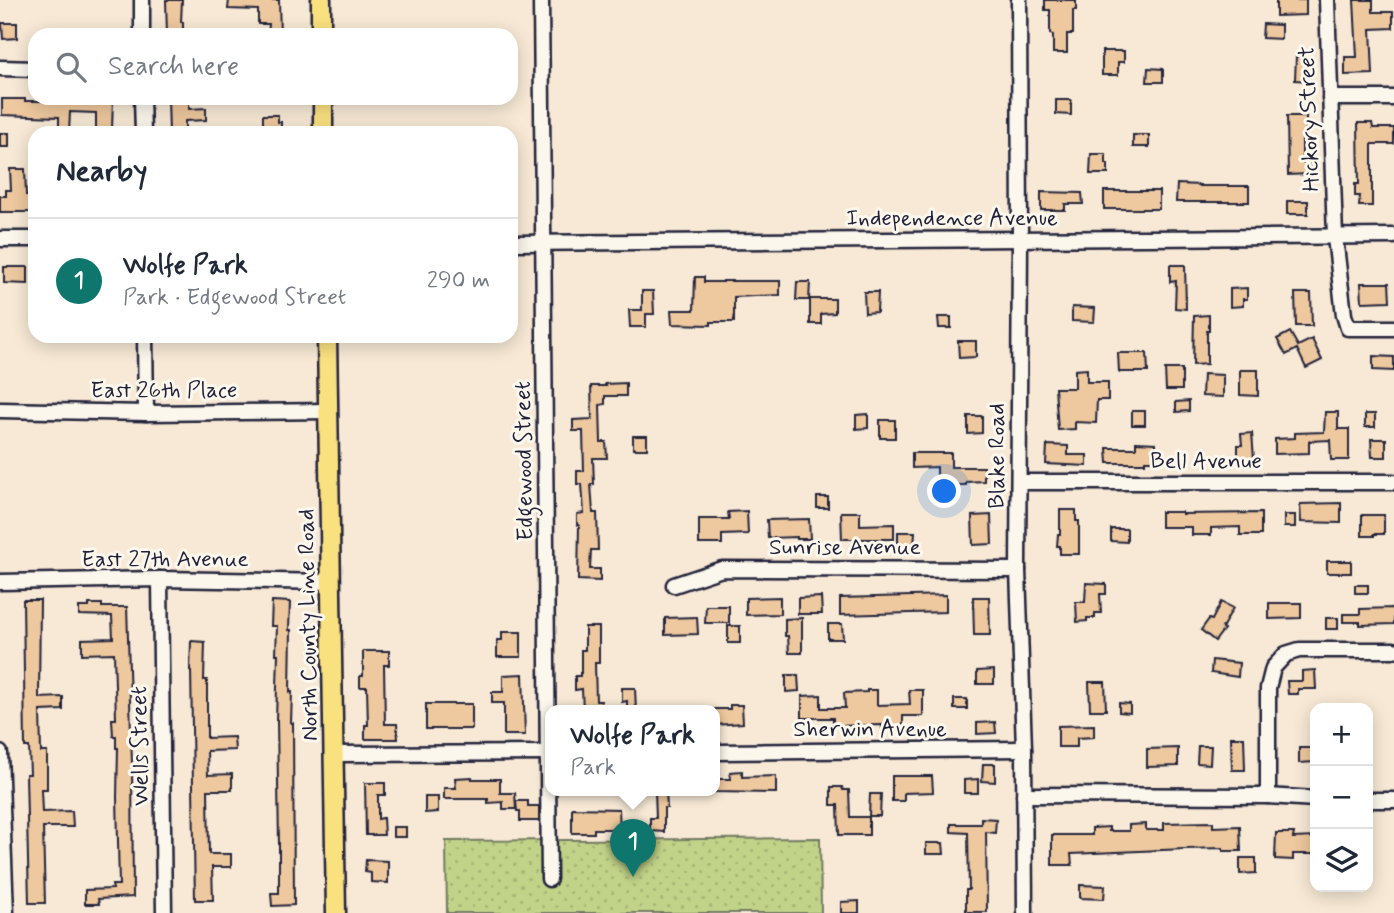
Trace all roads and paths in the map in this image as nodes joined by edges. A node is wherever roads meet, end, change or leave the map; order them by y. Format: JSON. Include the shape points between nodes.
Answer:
{"nodes":[{"id":1,"x":142,"y":0,"type":"edge"},
{"id":2,"x":321,"y":0,"type":"edge"},
{"id":3,"x":541,"y":0,"type":"edge"},
{"id":4,"x":1019,"y":0,"type":"edge"},
{"id":5,"x":1327,"y":0,"type":"edge"},
{"id":6,"x":142,"y":28,"type":"edge"},
{"id":7,"x":321,"y":28,"type":"edge"},
{"id":8,"x":0,"y":68,"type":"edge"},
{"id":9,"x":28,"y":69,"type":"edge"},
{"id":10,"x":1330,"y":98,"type":"junction"},
{"id":11,"x":1394,"y":98,"type":"edge"},
{"id":12,"x":142,"y":105,"type":"edge"},
{"id":13,"x":323,"y":105,"type":"edge"},
{"id":14,"x":143,"y":126,"type":"edge"},
{"id":15,"x":323,"y":126,"type":"edge"},
{"id":16,"x":1394,"y":236,"type":"edge"},
{"id":17,"x":1335,"y":237,"type":"junction"},
{"id":18,"x":0,"y":239,"type":"edge"},
{"id":19,"x":28,"y":239,"type":"edge"},
{"id":20,"x":1020,"y":239,"type":"junction"},
{"id":21,"x":518,"y":243,"type":"edge"},
{"id":22,"x":544,"y":243,"type":"junction"},
{"id":23,"x":1394,"y":328,"type":"edge"},
{"id":24,"x":145,"y":343,"type":"edge"},
{"id":25,"x":327,"y":343,"type":"edge"},
{"id":26,"x":0,"y":410,"type":"edge"},
{"id":27,"x":328,"y":411,"type":"junction"},
{"id":28,"x":146,"y":413,"type":"junction"},
{"id":29,"x":1019,"y":482,"type":"junction"},
{"id":30,"x":1394,"y":482,"type":"edge"},
{"id":31,"x":1018,"y":570,"type":"junction"},
{"id":32,"x":160,"y":579,"type":"junction"},
{"id":33,"x":0,"y":582,"type":"edge"},
{"id":34,"x":331,"y":582,"type":"junction"},
{"id":35,"x":674,"y":585,"type":"dead end"},
{"id":36,"x":1394,"y":650,"type":"edge"},
{"id":37,"x":549,"y":705,"type":"edge"},
{"id":38,"x":1024,"y":749,"type":"junction"},
{"id":39,"x":720,"y":751,"type":"edge"},
{"id":40,"x":0,"y":753,"type":"edge"},
{"id":41,"x":545,"y":753,"type":"edge"},
{"id":42,"x":334,"y":754,"type":"junction"},
{"id":43,"x":1024,"y":795,"type":"junction"},
{"id":44,"x":550,"y":796,"type":"edge"},
{"id":45,"x":1268,"y":796,"type":"junction"},
{"id":46,"x":1310,"y":799,"type":"edge"},
{"id":47,"x":1373,"y":800,"type":"edge"},
{"id":48,"x":1394,"y":800,"type":"edge"},
{"id":49,"x":549,"y":879,"type":"dead end"},
{"id":50,"x":6,"y":913,"type":"edge"},
{"id":51,"x":164,"y":913,"type":"edge"},
{"id":52,"x":336,"y":913,"type":"edge"},
{"id":53,"x":1025,"y":913,"type":"edge"}],
"edges":[{"from":1,"to":6,"type":"street"},
{"from":2,"to":7,"type":"main road"},
{"from":3,"to":22,"type":"street","name":"Edgewood Street"},
{"from":4,"to":20,"type":"street","name":"Blake Road"},
{"from":5,"to":10,"type":"street","name":"Hickory Street"},
{"from":8,"to":9,"type":"street"},
{"from":10,"to":11,"type":"street"},
{"from":10,"to":17,"type":"street","name":"Hickory Street"},
{"from":12,"to":14,"type":"street"},
{"from":13,"to":15,"type":"main road"},
{"from":16,"to":17,"type":"street","name":"Independence Avenue"},
{"from":17,"to":20,"type":"street","name":"Independence Avenue"},
{"from":17,"to":23,"type":"street","name":"Hickory Street","via":[[1348,328]]},
{"from":18,"to":19,"type":"street"},
{"from":20,"to":22,"type":"street","name":"Independence Avenue"},
{"from":20,"to":29,"type":"street","name":"Blake Road"},
{"from":21,"to":22,"type":"street","name":"Independence Avenue"},
{"from":22,"to":37,"type":"street","name":"Edgewood Street"},
{"from":24,"to":28,"type":"street"},
{"from":25,"to":27,"type":"main road","name":"North County Line Road"},
{"from":26,"to":28,"type":"street","name":"East 26th Place"},
{"from":27,"to":28,"type":"street","name":"East 26th Place"},
{"from":27,"to":34,"type":"main road","name":"North County Line Road"},
{"from":29,"to":30,"type":"street","name":"Bell Avenue"},
{"from":29,"to":31,"type":"street","name":"Blake Road"},
{"from":31,"to":35,"type":"street","name":"Sunrise Avenue","via":[[722,569]]},
{"from":31,"to":38,"type":"street","name":"Blake Road"},
{"from":32,"to":33,"type":"street","name":"East 27th Avenue"},
{"from":32,"to":34,"type":"street","name":"East 27th Avenue"},
{"from":32,"to":51,"type":"street","name":"Wells Street"},
{"from":34,"to":42,"type":"main road","name":"North County Line Road"},
{"from":36,"to":45,"type":"street","via":[[1299,650],[1286,654],[1273,668],[1268,688]]},
{"from":38,"to":39,"type":"street","name":"Sherwin Avenue"},
{"from":38,"to":43,"type":"street","name":"Blake Road"},
{"from":40,"to":50,"type":"street"},
{"from":41,"to":42,"type":"street"},
{"from":42,"to":52,"type":"main road","name":"North County Line Road"},
{"from":43,"to":45,"type":"street"},
{"from":43,"to":53,"type":"street","name":"Blake Road"},
{"from":44,"to":49,"type":"street","name":"Edgewood Street"},
{"from":45,"to":46,"type":"street"},
{"from":47,"to":48,"type":"street"}]}
